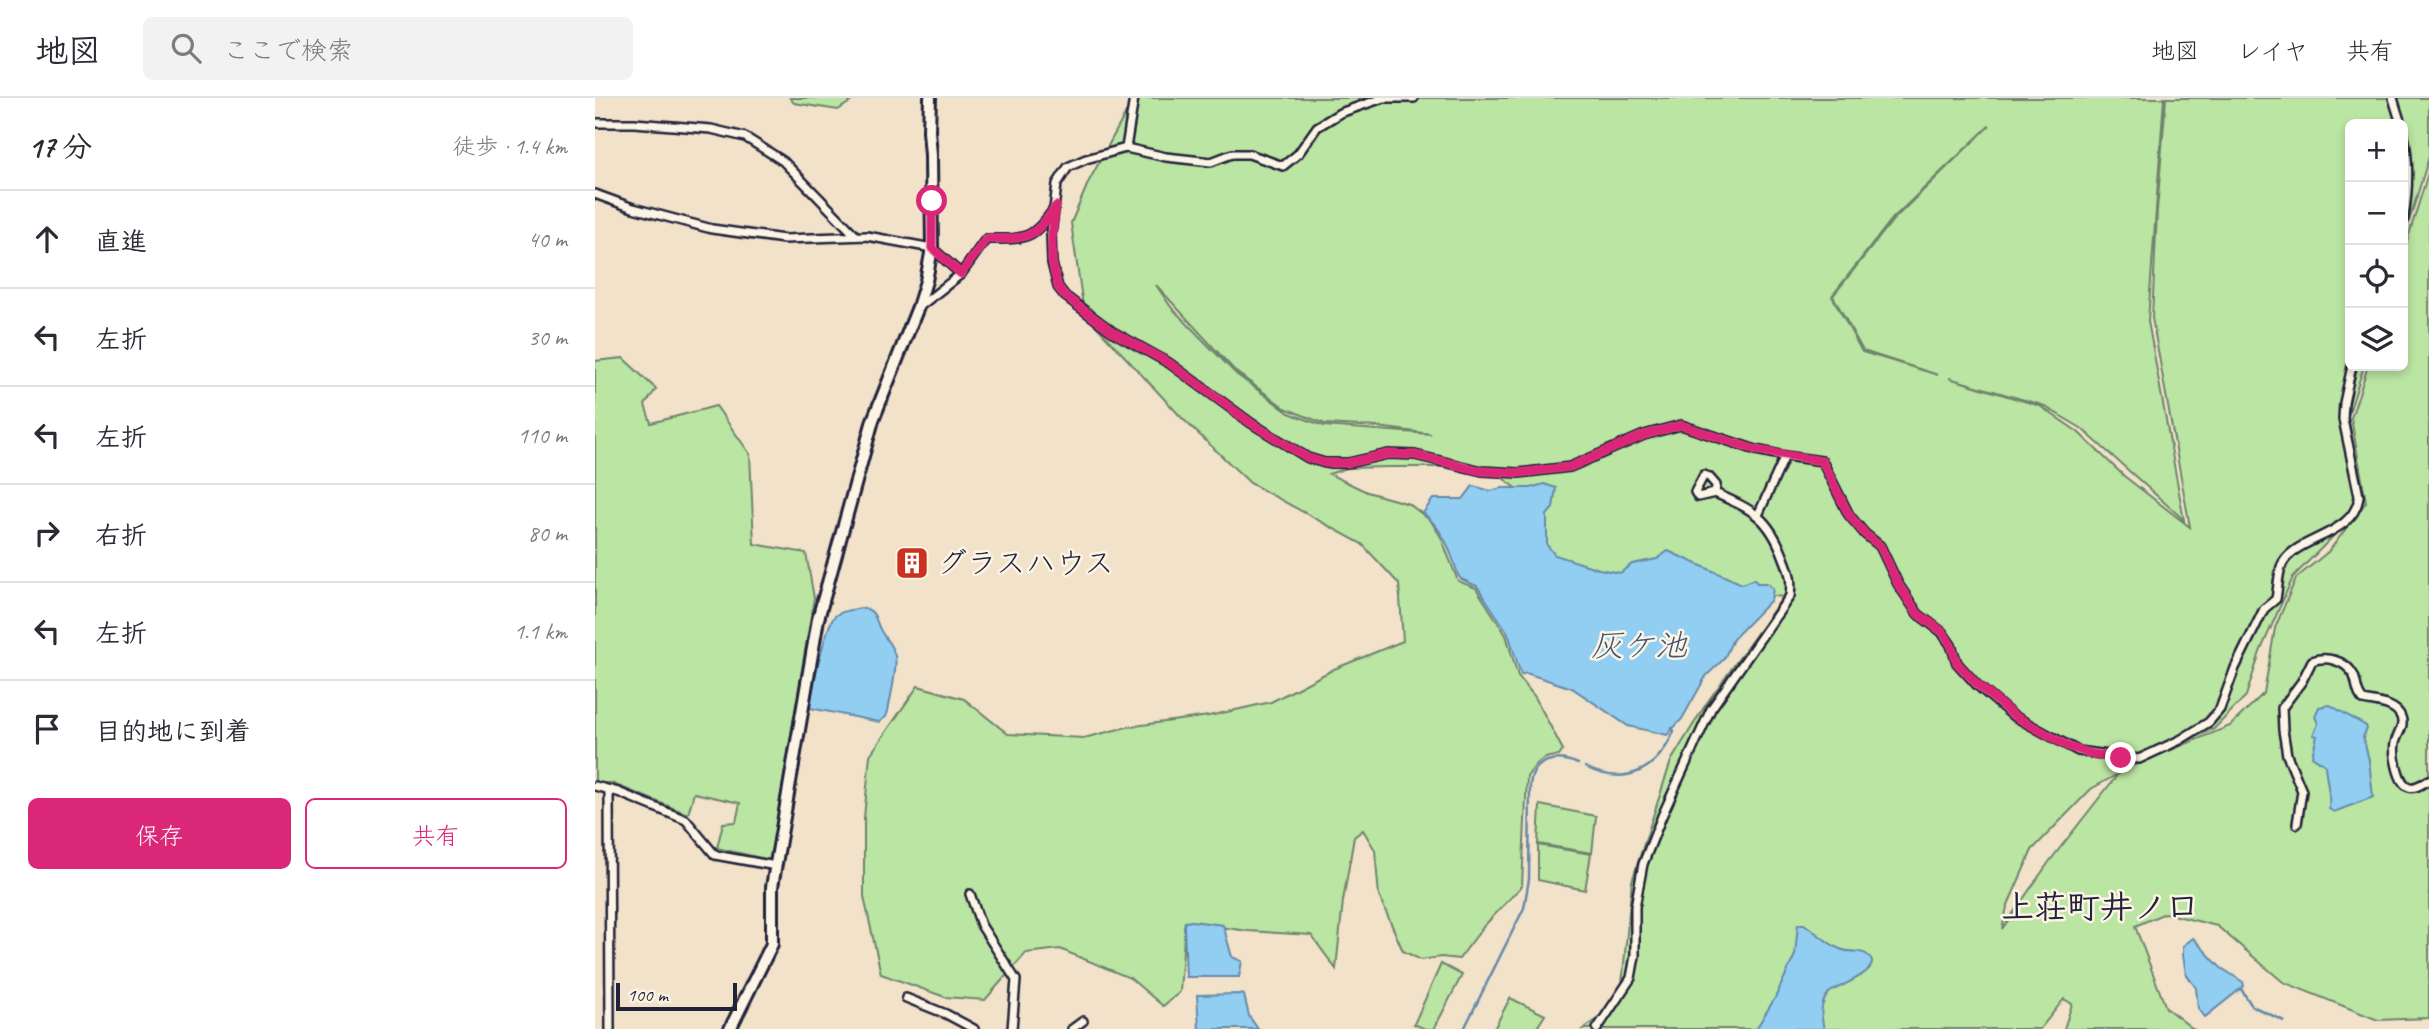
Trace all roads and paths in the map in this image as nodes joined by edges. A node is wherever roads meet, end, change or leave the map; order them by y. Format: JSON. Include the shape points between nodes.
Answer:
{"nodes":[{"id":1,"x":930,"y":98,"type":"edge"},
{"id":2,"x":1134,"y":98,"type":"edge"},
{"id":3,"x":1414,"y":98,"type":"edge"},
{"id":4,"x":2393,"y":98,"type":"edge"},
{"id":5,"x":2399,"y":119,"type":"edge"},
{"id":6,"x":595,"y":123,"type":"edge"},
{"id":7,"x":1126,"y":148,"type":"junction"},
{"id":8,"x":2408,"y":151,"type":"edge"},
{"id":9,"x":595,"y":194,"type":"edge"},
{"id":10,"x":2408,"y":195,"type":"edge"},
{"id":11,"x":1056,"y":206,"type":"junction"},
{"id":12,"x":856,"y":236,"type":"junction"},
{"id":13,"x":932,"y":248,"type":"junction"},
{"id":14,"x":961,"y":274,"type":"junction"},
{"id":15,"x":918,"y":307,"type":"junction"},
{"id":16,"x":2351,"y":371,"type":"edge"},
{"id":17,"x":1785,"y":456,"type":"junction"},
{"id":18,"x":1715,"y":493,"type":"dead end"},
{"id":19,"x":1758,"y":515,"type":"junction"},
{"id":20,"x":2429,"y":780,"type":"edge"},
{"id":21,"x":595,"y":786,"type":"edge"},
{"id":22,"x":609,"y":790,"type":"junction"},
{"id":23,"x":2297,"y":824,"type":"dead end"},
{"id":24,"x":776,"y":866,"type":"junction"},
{"id":25,"x":970,"y":894,"type":"dead end"},
{"id":26,"x":906,"y":998,"type":"dead end"},
{"id":27,"x":1083,"y":1021,"type":"dead end"},
{"id":28,"x":610,"y":1029,"type":"edge"},
{"id":29,"x":730,"y":1029,"type":"edge"},
{"id":30,"x":974,"y":1029,"type":"edge"},
{"id":31,"x":1012,"y":1029,"type":"edge"},
{"id":32,"x":1072,"y":1029,"type":"edge"},
{"id":33,"x":1597,"y":1029,"type":"edge"}],
"edges":[{"from":1,"to":13,"type":"street"},
{"from":2,"to":7,"type":"street"},
{"from":3,"to":7,"type":"street","via":[[1383,98],[1340,113],[1317,127],[1283,166],[1249,154],[1232,154],[1211,162]]},
{"from":4,"to":5,"type":"street"},
{"from":6,"to":12,"type":"street","via":[[711,129],[745,136],[783,161]]},
{"from":7,"to":11,"type":"street","via":[[1068,167],[1057,184]]},
{"from":8,"to":10,"type":"street"},
{"from":9,"to":12,"type":"street","via":[[712,229],[784,239]]},
{"from":11,"to":14,"type":"street","via":[[1042,228],[1020,239],[986,239]]},
{"from":11,"to":17,"type":"street","via":[[1052,262],[1065,296],[1308,458],[1348,463],[1388,454],[1415,455],[1482,471],[1519,473],[1570,467],[1644,435],[1681,425]]},
{"from":12,"to":13,"type":"street"},
{"from":13,"to":14,"type":"street"},
{"from":13,"to":15,"type":"street"},
{"from":14,"to":15,"type":"street"},
{"from":15,"to":24,"type":"street","via":[[873,420],[818,619]]},
{"from":16,"to":17,"type":"street","via":[[2343,419],[2358,506],[2341,525],[2291,554],[2281,566],[2276,599],[2264,609],[2215,716],[2180,740],[2139,759],[2078,751],[1999,705],[1957,663],[1943,632],[1918,614],[1880,546],[1849,515],[1822,461]]},
{"from":17,"to":19,"type":"street"},
{"from":18,"to":19,"type":"street"},
{"from":19,"to":33,"type":"street","via":[[1779,544],[1792,579],[1790,596],[1711,709],[1662,816],[1643,864],[1631,978]]},
{"from":20,"to":23,"type":"street","via":[[2411,788],[2401,778],[2395,751],[2401,730],[2399,713],[2363,700],[2353,673],[2339,662],[2319,658],[2312,661],[2282,708],[2287,755],[2302,791]]},
{"from":21,"to":22,"type":"street"},
{"from":22,"to":24,"type":"street","via":[[686,820],[715,855]]},
{"from":22,"to":28,"type":"street"},
{"from":24,"to":29,"type":"street","via":[[772,944]]},
{"from":25,"to":31,"type":"street","via":[[981,925],[1016,980]]},
{"from":26,"to":30,"type":"street"},
{"from":27,"to":32,"type":"street"}]}
